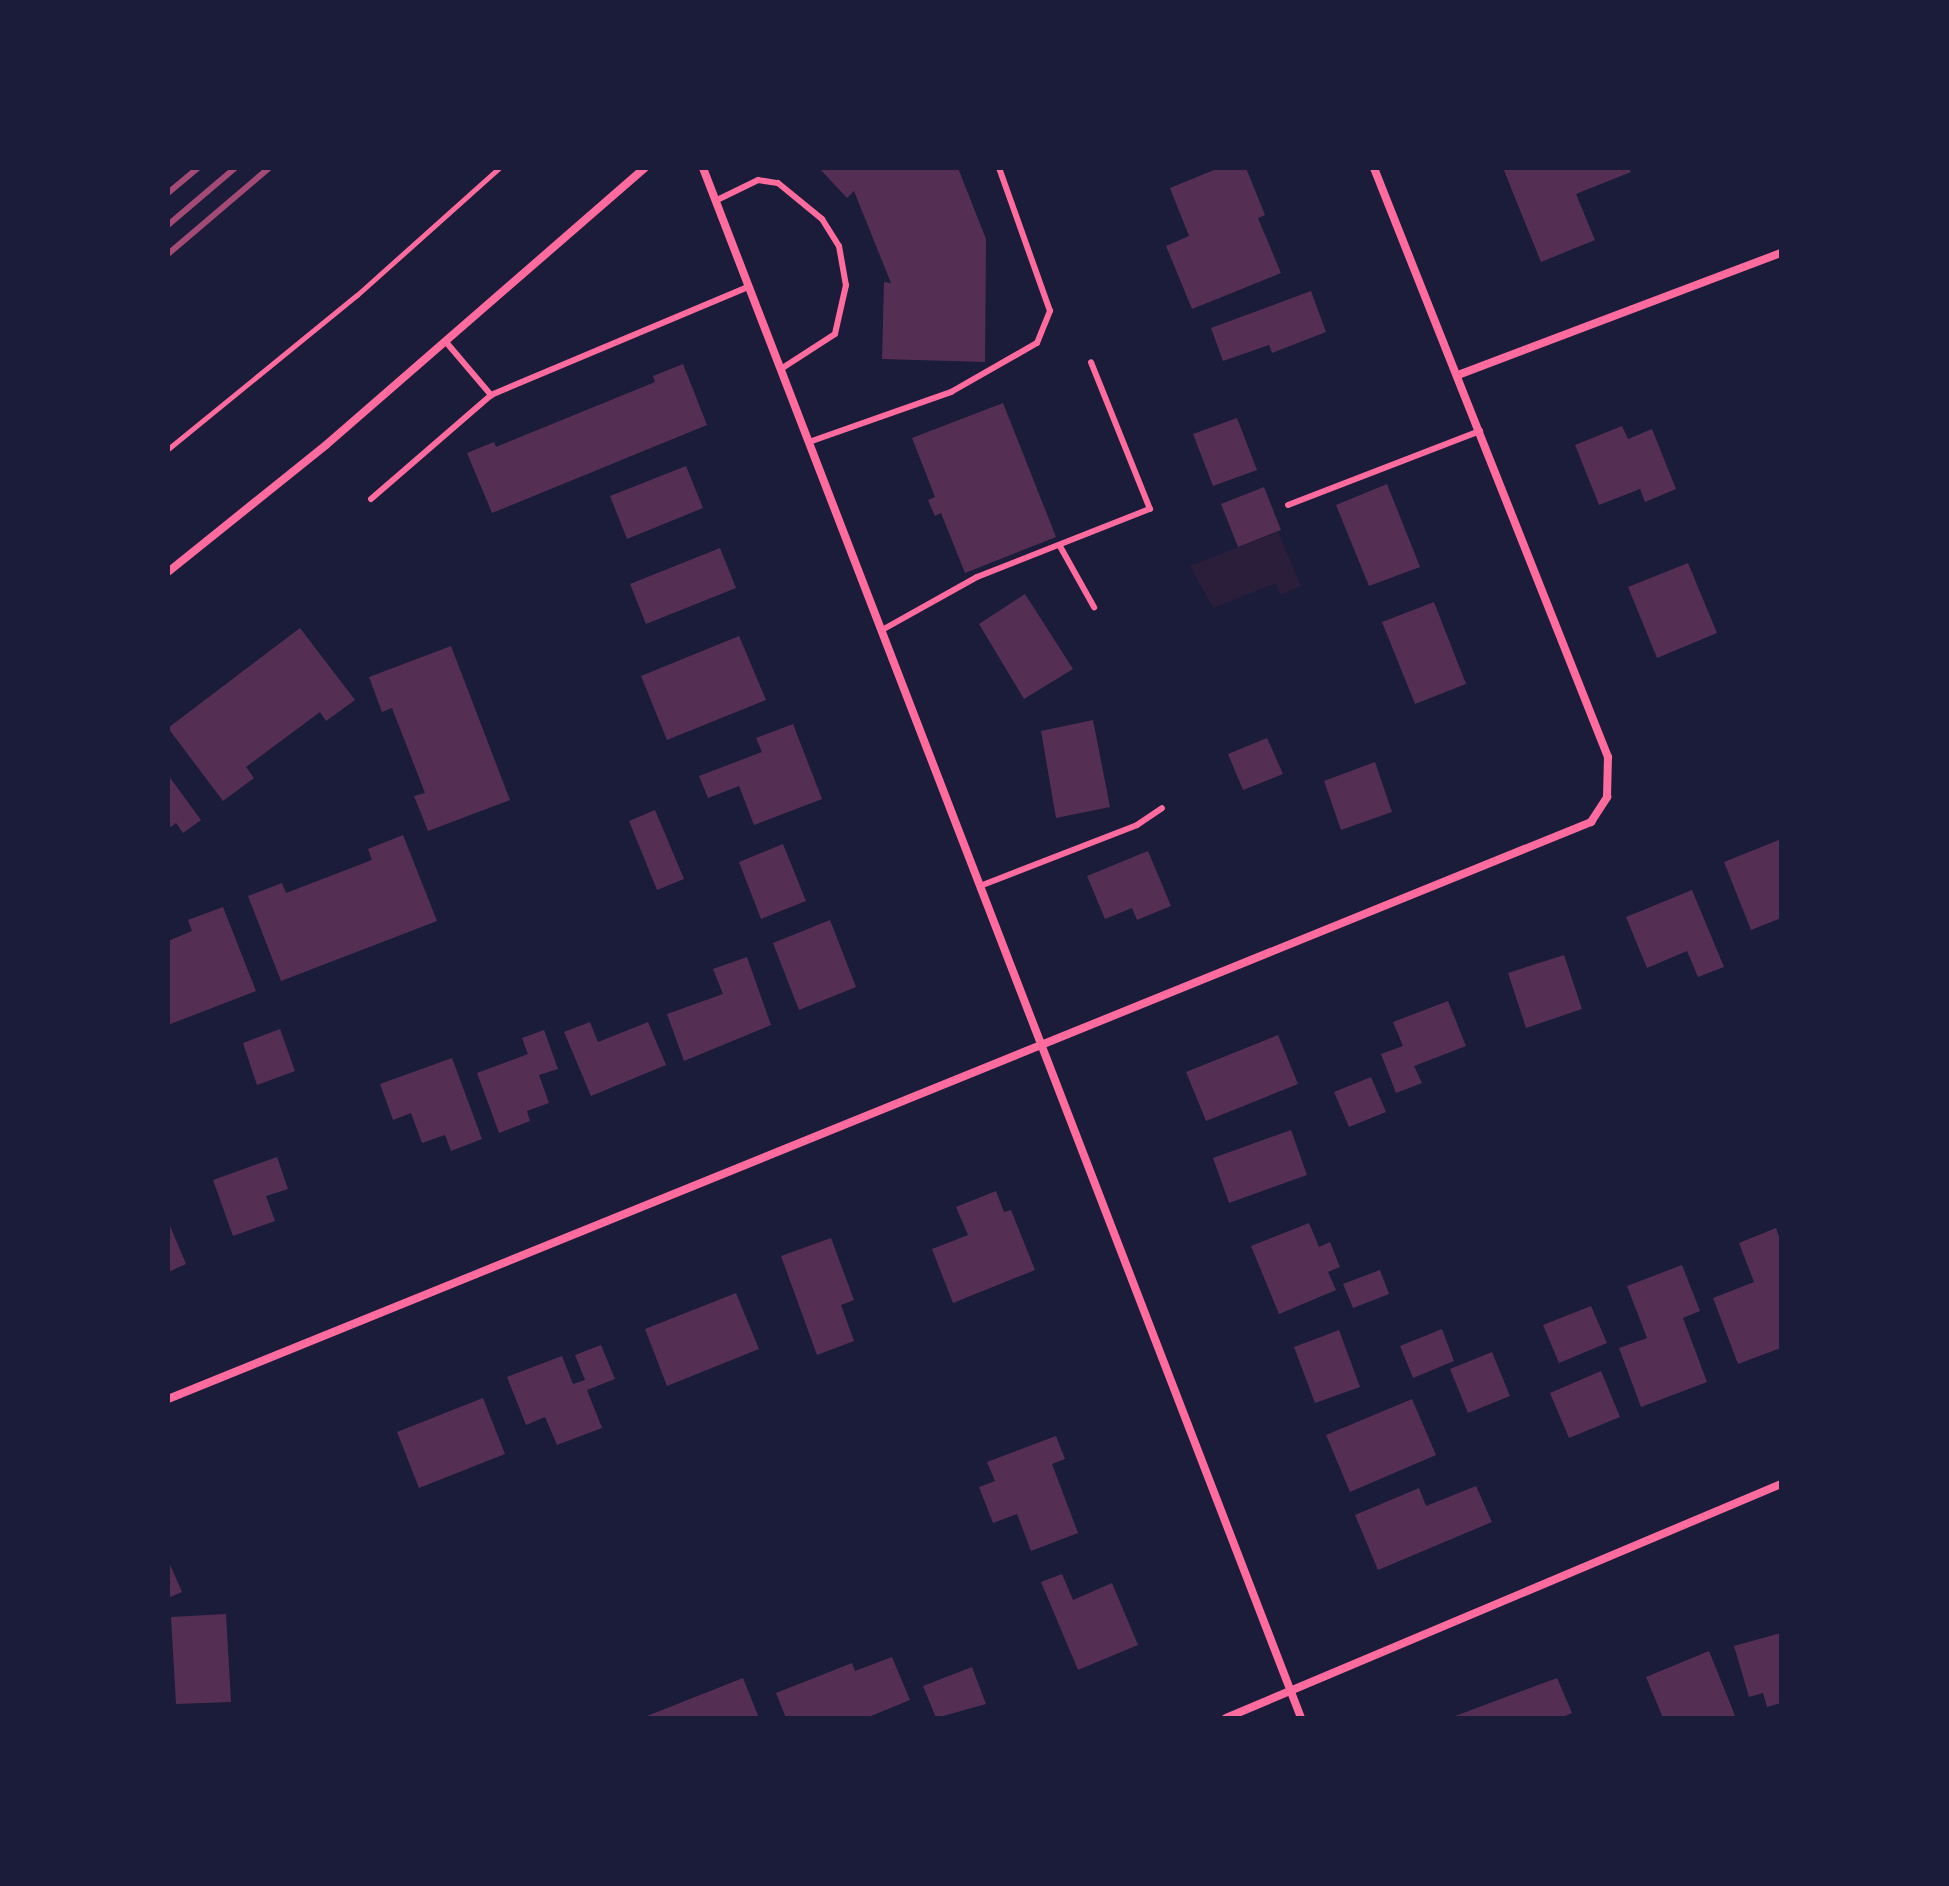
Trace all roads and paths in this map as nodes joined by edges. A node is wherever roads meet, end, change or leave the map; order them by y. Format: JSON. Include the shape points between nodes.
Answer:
{"nodes":[{"id":1,"x":499,"y":168,"type":"edge"},
{"id":2,"x":645,"y":168,"type":"edge"},
{"id":3,"x":703,"y":168,"type":"edge"},
{"id":4,"x":999,"y":168,"type":"edge"},
{"id":5,"x":1374,"y":168,"type":"edge"},
{"id":6,"x":715,"y":201,"type":"junction"},
{"id":7,"x":1781,"y":253,"type":"edge"},
{"id":8,"x":748,"y":287,"type":"junction"},
{"id":9,"x":446,"y":342,"type":"junction"},
{"id":10,"x":1091,"y":362,"type":"dead end"},
{"id":11,"x":781,"y":369,"type":"junction"},
{"id":12,"x":1458,"y":375,"type":"junction"},
{"id":13,"x":491,"y":395,"type":"junction"},
{"id":14,"x":1480,"y":431,"type":"junction"},
{"id":15,"x":809,"y":442,"type":"junction"},
{"id":16,"x":168,"y":449,"type":"edge"},
{"id":17,"x":371,"y":499,"type":"dead end"},
{"id":18,"x":1288,"y":505,"type":"dead end"},
{"id":19,"x":1061,"y":548,"type":"junction"},
{"id":20,"x":168,"y":572,"type":"edge"},
{"id":21,"x":1094,"y":607,"type":"dead end"},
{"id":22,"x":882,"y":630,"type":"junction"},
{"id":23,"x":1162,"y":808,"type":"dead end"},
{"id":24,"x":980,"y":886,"type":"junction"},
{"id":25,"x":1040,"y":1043,"type":"junction"},
{"id":26,"x":168,"y":1399,"type":"edge"},
{"id":27,"x":1781,"y":1484,"type":"edge"},
{"id":28,"x":1290,"y":1691,"type":"junction"},
{"id":29,"x":1226,"y":1718,"type":"edge"},
{"id":30,"x":1301,"y":1718,"type":"edge"}],
"edges":[{"from":1,"to":16,"type":"path","via":[[357,295]]},
{"from":2,"to":9,"type":"street"},
{"from":3,"to":6,"type":"street"},
{"from":4,"to":15,"type":"lane","via":[[1050,311],[1037,343],[951,392]]},
{"from":5,"to":12,"type":"street"},
{"from":6,"to":8,"type":"street"},
{"from":6,"to":11,"type":"lane","via":[[758,180],[778,183],[822,219],[839,246],[846,285],[835,334]]},
{"from":7,"to":12,"type":"street"},
{"from":8,"to":11,"type":"street"},
{"from":8,"to":13,"type":"lane"},
{"from":9,"to":13,"type":"lane"},
{"from":9,"to":20,"type":"street"},
{"from":10,"to":19,"type":"lane","via":[[1150,509]]},
{"from":11,"to":15,"type":"street"},
{"from":12,"to":14,"type":"street"},
{"from":13,"to":17,"type":"lane"},
{"from":14,"to":18,"type":"lane"},
{"from":14,"to":25,"type":"street","via":[[1608,757],[1607,797],[1591,822]]},
{"from":15,"to":22,"type":"street"},
{"from":19,"to":21,"type":"lane"},
{"from":19,"to":22,"type":"lane","via":[[977,577]]},
{"from":22,"to":24,"type":"street"},
{"from":23,"to":24,"type":"lane","via":[[1137,825]]},
{"from":24,"to":25,"type":"street"},
{"from":25,"to":26,"type":"street"},
{"from":25,"to":28,"type":"street"},
{"from":27,"to":28,"type":"street"},
{"from":28,"to":29,"type":"street"},
{"from":28,"to":30,"type":"street"}]}
